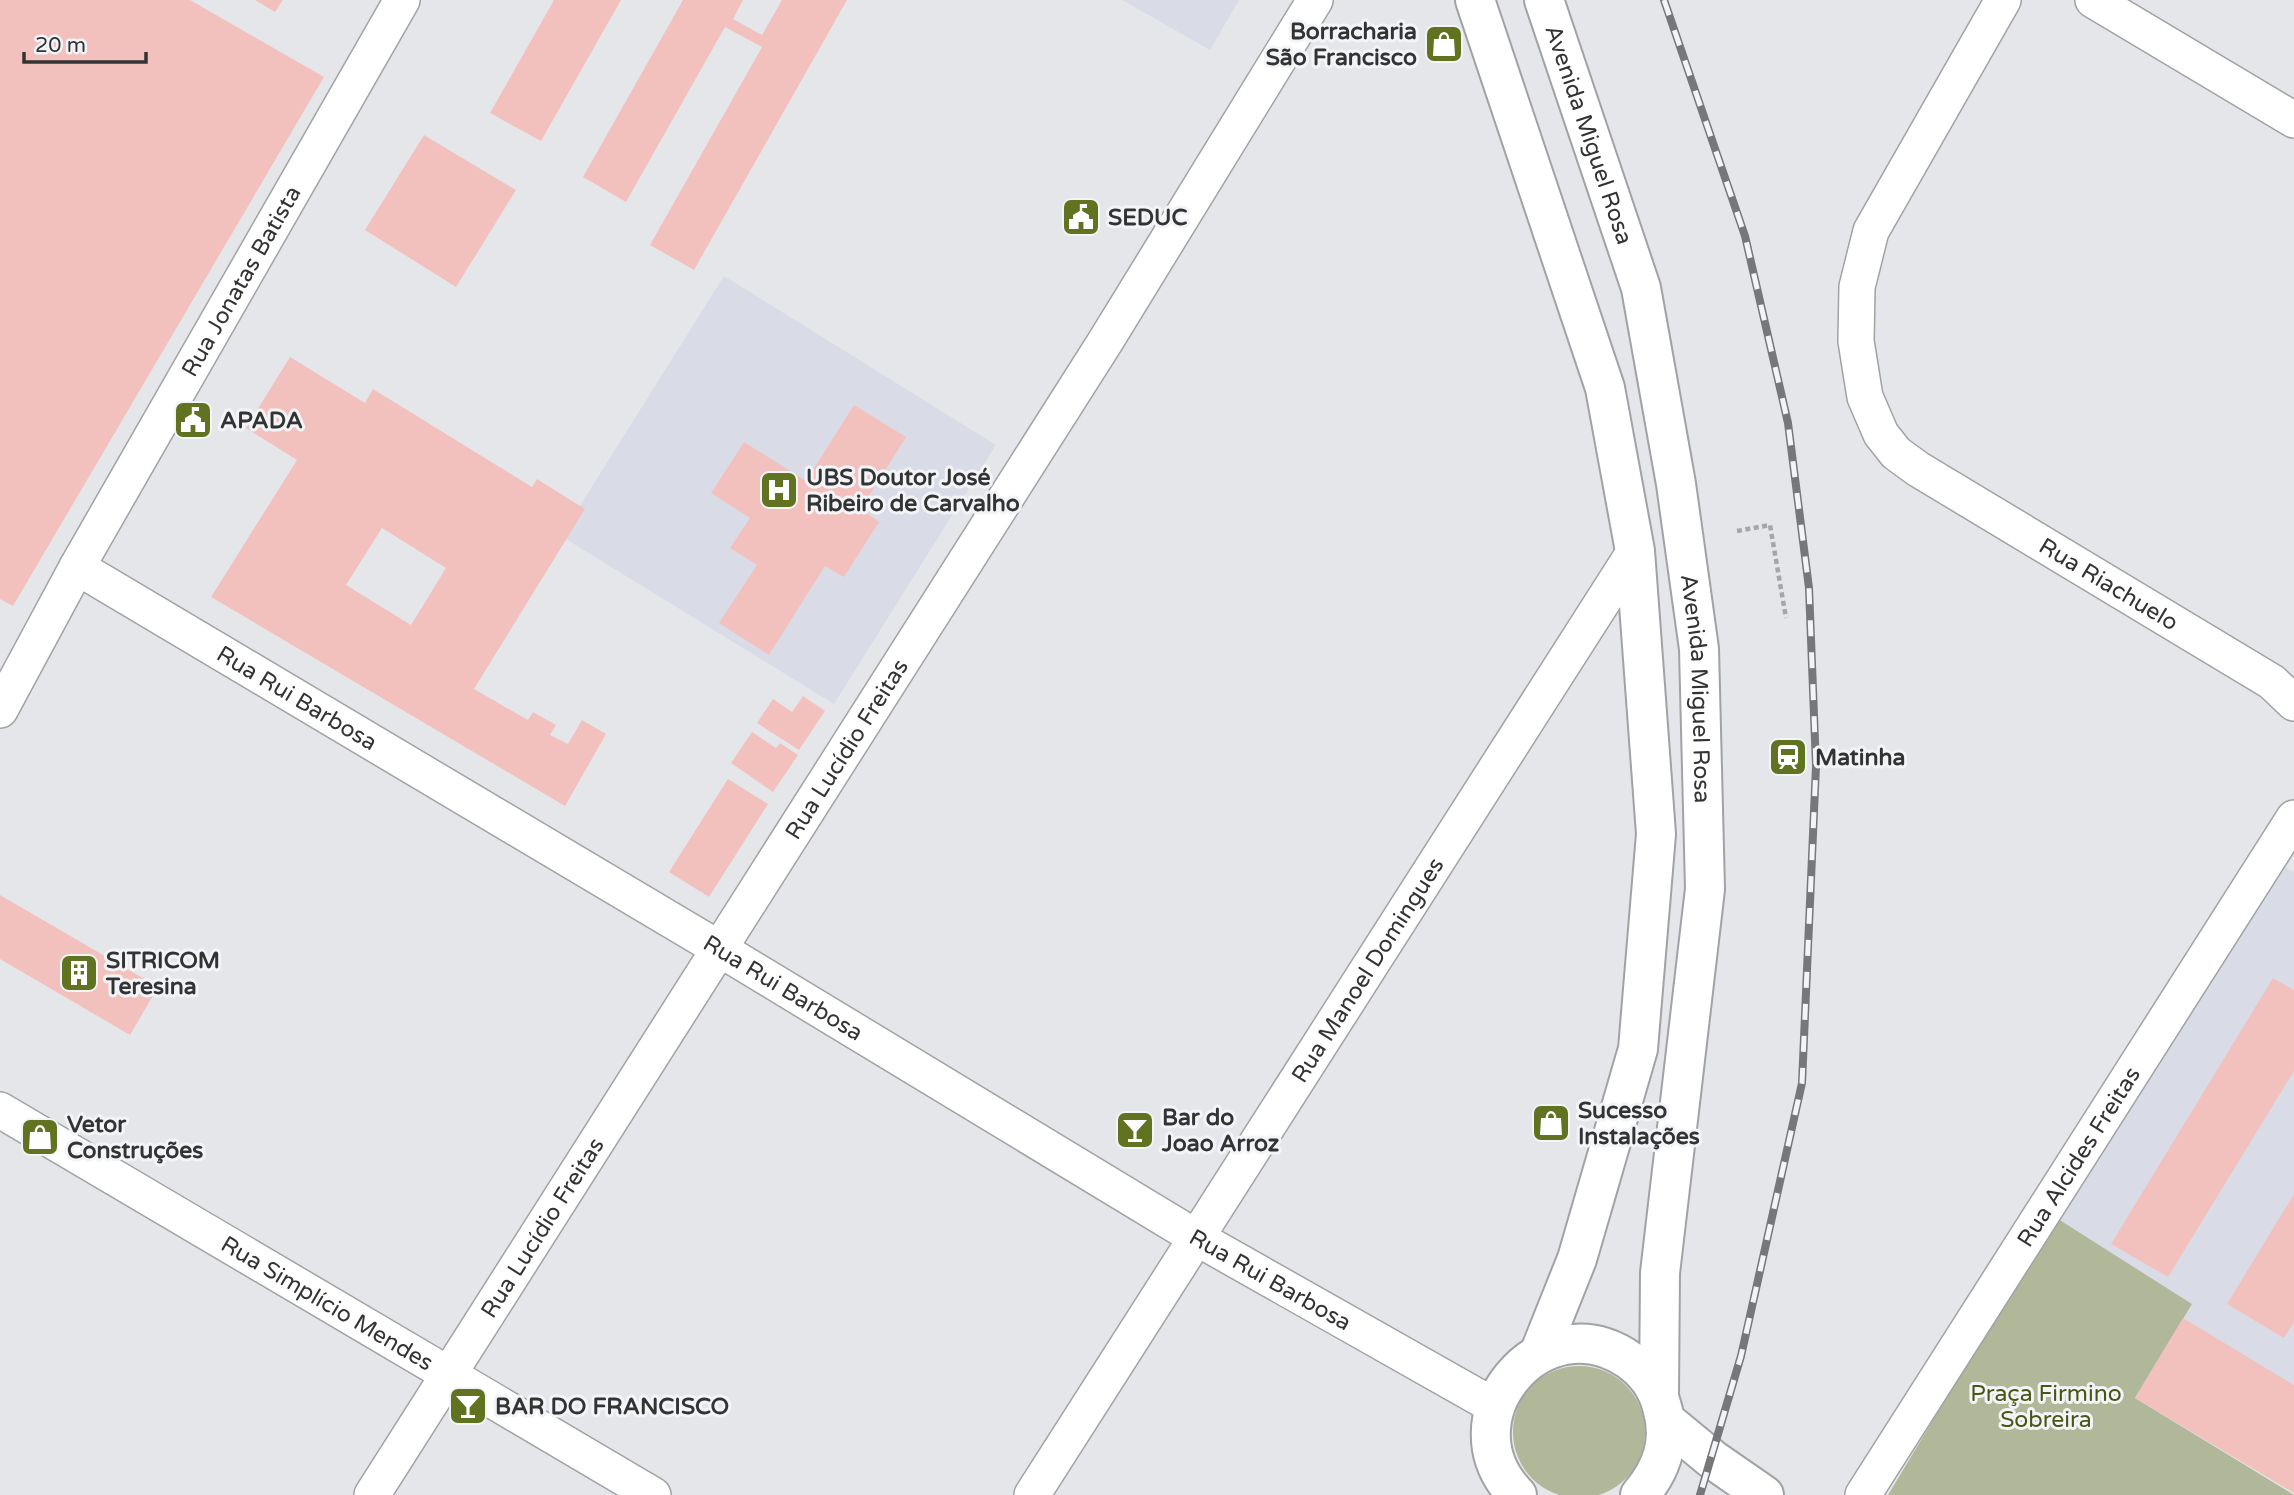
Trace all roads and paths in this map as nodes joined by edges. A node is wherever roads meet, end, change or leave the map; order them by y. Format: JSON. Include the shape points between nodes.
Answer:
{"nodes":[{"id":1,"x":402,"y":0,"type":"edge"},
{"id":2,"x":1315,"y":0,"type":"edge"},
{"id":3,"x":1475,"y":0,"type":"edge"},
{"id":4,"x":1544,"y":0,"type":"edge"},
{"id":5,"x":2003,"y":0,"type":"edge"},
{"id":6,"x":2093,"y":0,"type":"edge"},
{"id":7,"x":2294,"y":120,"type":"edge"},
{"id":8,"x":1737,"y":531,"type":"dead end"},
{"id":9,"x":1635,"y":551,"type":"junction"},
{"id":10,"x":77,"y":567,"type":"junction"},
{"id":11,"x":1786,"y":618,"type":"dead end"},
{"id":12,"x":4,"y":690,"type":"edge"},
{"id":13,"x":2294,"y":703,"type":"edge"},
{"id":14,"x":2294,"y":818,"type":"edge"},
{"id":15,"x":718,"y":948,"type":"junction"},
{"id":16,"x":0,"y":1110,"type":"edge"},
{"id":17,"x":1198,"y":1238,"type":"junction"},
{"id":18,"x":1539,"y":1354,"type":"junction"},
{"id":19,"x":449,"y":1373,"type":"junction"},
{"id":20,"x":1494,"y":1406,"type":"junction"},
{"id":21,"x":1662,"y":1407,"type":"junction"},
{"id":22,"x":1501,"y":1485,"type":"edge"},
{"id":23,"x":372,"y":1495,"type":"edge"},
{"id":24,"x":653,"y":1495,"type":"edge"},
{"id":25,"x":1032,"y":1495,"type":"edge"},
{"id":26,"x":1640,"y":1495,"type":"edge"},
{"id":27,"x":1764,"y":1495,"type":"edge"},
{"id":28,"x":1863,"y":1495,"type":"edge"}],
"edges":[{"from":1,"to":10,"type":"street","name":"Rua Jonatas Batista"},
{"from":2,"to":15,"type":"street","name":"Rua Lucídio Freitas","via":[[1105,342]]},
{"from":3,"to":9,"type":"main road","via":[[1605,388]]},
{"from":4,"to":21,"type":"main road","name":"Avenida Miguel Rosa","via":[[1641,288],[1699,649],[1705,889],[1660,1273]]},
{"from":5,"to":13,"type":"street","name":"Rua Riachuelo","via":[[1871,231],[1857,287],[1856,341],[1865,397],[1881,434],[1918,469],[2272,682]]},
{"from":6,"to":7,"type":"street"},
{"from":8,"to":11,"type":"path","via":[[1770,525]]},
{"from":9,"to":17,"type":"street","name":"Rua Manoel Domingues"},
{"from":9,"to":18,"type":"main road","via":[[1656,834],[1638,1049],[1577,1259]]},
{"from":10,"to":12,"type":"street","name":"Rua Jonatas Batista"},
{"from":10,"to":15,"type":"street","name":"Rua Rui Barbosa"},
{"from":14,"to":28,"type":"street","name":"Rua Alcides Freitas"},
{"from":15,"to":17,"type":"street","name":"Rua Rui Barbosa"},
{"from":15,"to":19,"type":"street","name":"Rua Lucídio Freitas"},
{"from":16,"to":19,"type":"street","name":"Rua Simplício Mendes"},
{"from":17,"to":20,"type":"street","name":"Rua Rui Barbosa"},
{"from":17,"to":25,"type":"street","name":"Rua Manoel Domingues"},
{"from":18,"to":20,"type":"main road","via":[[1512,1374]]},
{"from":18,"to":21,"type":"main road","via":[[1565,1345],[1593,1345],[1620,1354],[1643,1370]]},
{"from":19,"to":23,"type":"street","name":"Rua Lucídio Freitas"},
{"from":19,"to":24,"type":"street","name":"Rua Simplício Mendes"},
{"from":20,"to":22,"type":"main road","via":[[1491,1447]]},
{"from":21,"to":26,"type":"main road","name":"Avenida Miguel Rosa","via":[[1666,1449],[1655,1476]]},
{"from":21,"to":27,"type":"main road","via":[[1712,1459]]}]}
